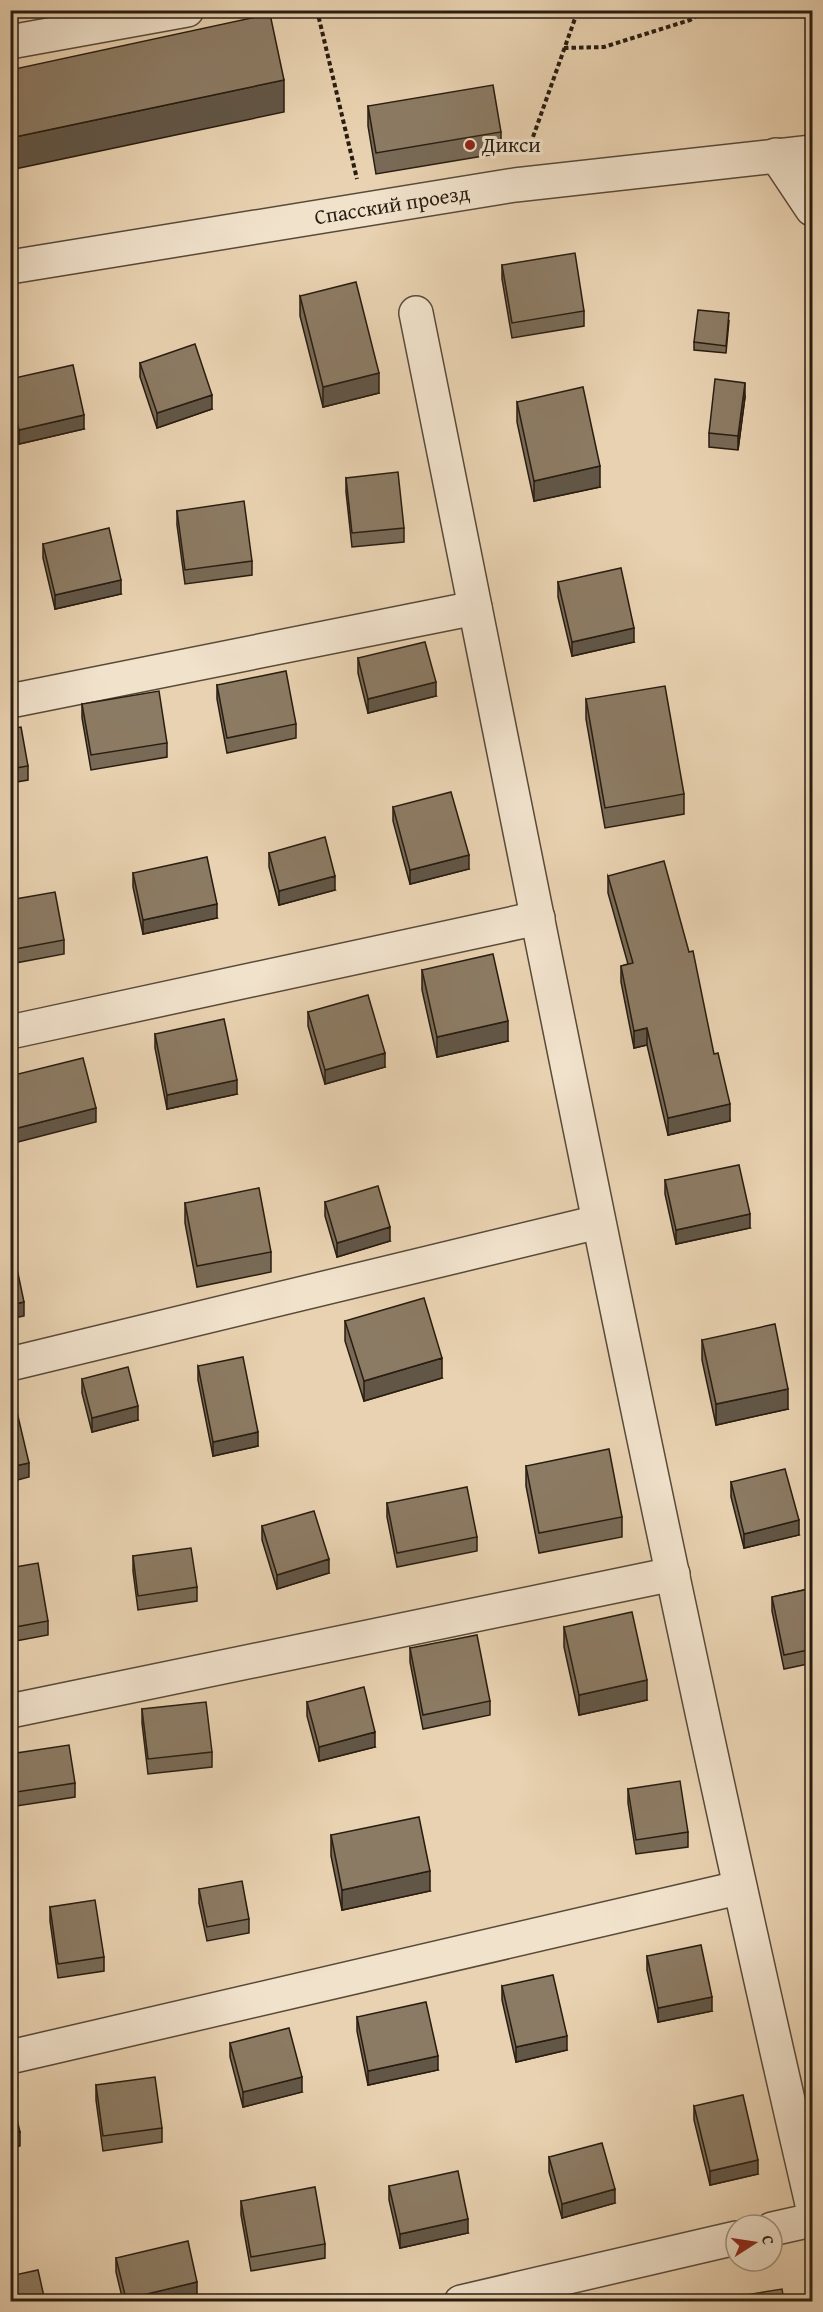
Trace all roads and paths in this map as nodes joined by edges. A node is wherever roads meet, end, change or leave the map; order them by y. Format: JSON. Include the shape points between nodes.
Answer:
{"nodes":[{"id":1,"x":187,"y":10,"type":"edge"},
{"id":2,"x":317,"y":10,"type":"edge"},
{"id":3,"x":578,"y":10,"type":"edge"},
{"id":4,"x":705,"y":10,"type":"edge"},
{"id":5,"x":10,"y":42,"type":"edge"},
{"id":6,"x":564,"y":48,"type":"junction"},
{"id":7,"x":813,"y":152,"type":"edge"},
{"id":8,"x":776,"y":155,"type":"junction"},
{"id":9,"x":515,"y":185,"type":"junction"},
{"id":10,"x":359,"y":188,"type":"dead end"},
{"id":11,"x":813,"y":209,"type":"edge"},
{"id":12,"x":10,"y":267,"type":"edge"},
{"id":13,"x":416,"y":313,"type":"dead end"},
{"id":14,"x":475,"y":608,"type":"junction"},
{"id":15,"x":10,"y":701,"type":"edge"},
{"id":16,"x":538,"y":918,"type":"junction"},
{"id":17,"x":10,"y":1032,"type":"edge"},
{"id":18,"x":598,"y":1222,"type":"junction"},
{"id":19,"x":10,"y":1364,"type":"edge"},
{"id":20,"x":673,"y":1574,"type":"junction"},
{"id":21,"x":10,"y":1711,"type":"edge"},
{"id":22,"x":738,"y":1888,"type":"junction"},
{"id":23,"x":10,"y":2057,"type":"edge"},
{"id":24,"x":813,"y":2204,"type":"edge"},
{"id":25,"x":813,"y":2220,"type":"edge"},
{"id":26,"x":784,"y":2226,"type":"edge"},
{"id":27,"x":724,"y":2241,"type":"edge"},
{"id":28,"x":461,"y":2301,"type":"edge"}],
"edges":[{"from":1,"to":5,"type":"street"},
{"from":2,"to":10,"type":"path"},
{"from":3,"to":6,"type":"path"},
{"from":4,"to":6,"type":"path","via":[[690,20],[604,47]]},
{"from":6,"to":9,"type":"path"},
{"from":7,"to":8,"type":"street","name":"Спасский проезд"},
{"from":8,"to":9,"type":"street","name":"Спасский проезд"},
{"from":8,"to":11,"type":"street"},
{"from":9,"to":12,"type":"street","name":"Спасский проезд"},
{"from":13,"to":14,"type":"street"},
{"from":14,"to":15,"type":"street"},
{"from":14,"to":16,"type":"street"},
{"from":16,"to":17,"type":"street"},
{"from":16,"to":18,"type":"street"},
{"from":18,"to":19,"type":"street"},
{"from":18,"to":20,"type":"street"},
{"from":20,"to":21,"type":"street"},
{"from":20,"to":22,"type":"street"},
{"from":22,"to":23,"type":"street"},
{"from":22,"to":24,"type":"street"},
{"from":25,"to":26,"type":"street"},
{"from":27,"to":28,"type":"street"}]}
